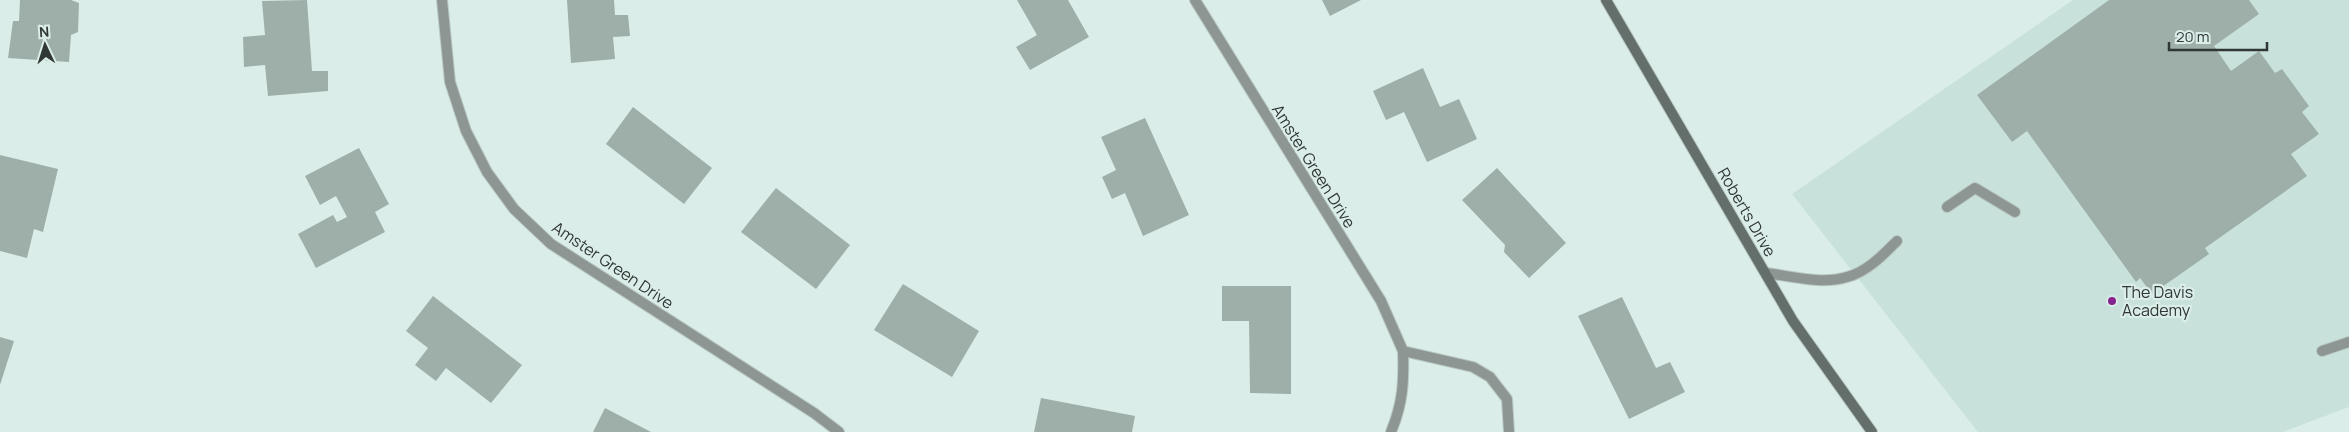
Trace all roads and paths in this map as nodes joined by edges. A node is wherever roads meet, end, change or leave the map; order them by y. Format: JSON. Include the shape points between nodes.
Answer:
{"nodes":[{"id":1,"x":442,"y":0,"type":"edge"},
{"id":2,"x":1195,"y":0,"type":"edge"},
{"id":3,"x":1606,"y":0,"type":"edge"},
{"id":4,"x":1947,"y":207,"type":"dead end"},
{"id":5,"x":2015,"y":212,"type":"dead end"},
{"id":6,"x":1898,"y":241,"type":"dead end"},
{"id":7,"x":1766,"y":273,"type":"junction"},
{"id":8,"x":2349,"y":342,"type":"edge"},
{"id":9,"x":1403,"y":351,"type":"junction"},
{"id":10,"x":2322,"y":351,"type":"dead end"},
{"id":11,"x":838,"y":432,"type":"edge"},
{"id":12,"x":1391,"y":432,"type":"edge"},
{"id":13,"x":1509,"y":432,"type":"edge"},
{"id":14,"x":1872,"y":432,"type":"edge"}],
"edges":[{"from":1,"to":11,"type":"street","name":"Amster Green Drive","via":[[450,82],[466,131],[486,172],[514,209],[551,244],[814,413]]},
{"from":2,"to":9,"type":"street","name":"Amster Green Drive","via":[[1381,301]]},
{"from":3,"to":7,"type":"street","name":"Roberts Drive"},
{"from":4,"to":5,"type":"street","via":[[1975,188]]},
{"from":6,"to":7,"type":"street","via":[[1878,259],[1848,277],[1822,280]]},
{"from":7,"to":14,"type":"street","name":"Roberts Drive","via":[[1793,321]]},
{"from":8,"to":10,"type":"street"},
{"from":9,"to":12,"type":"street","name":"Amster Green Drive","via":[[1404,382],[1399,412]]},
{"from":9,"to":13,"type":"street","via":[[1473,367],[1490,376],[1507,399]]}]}
